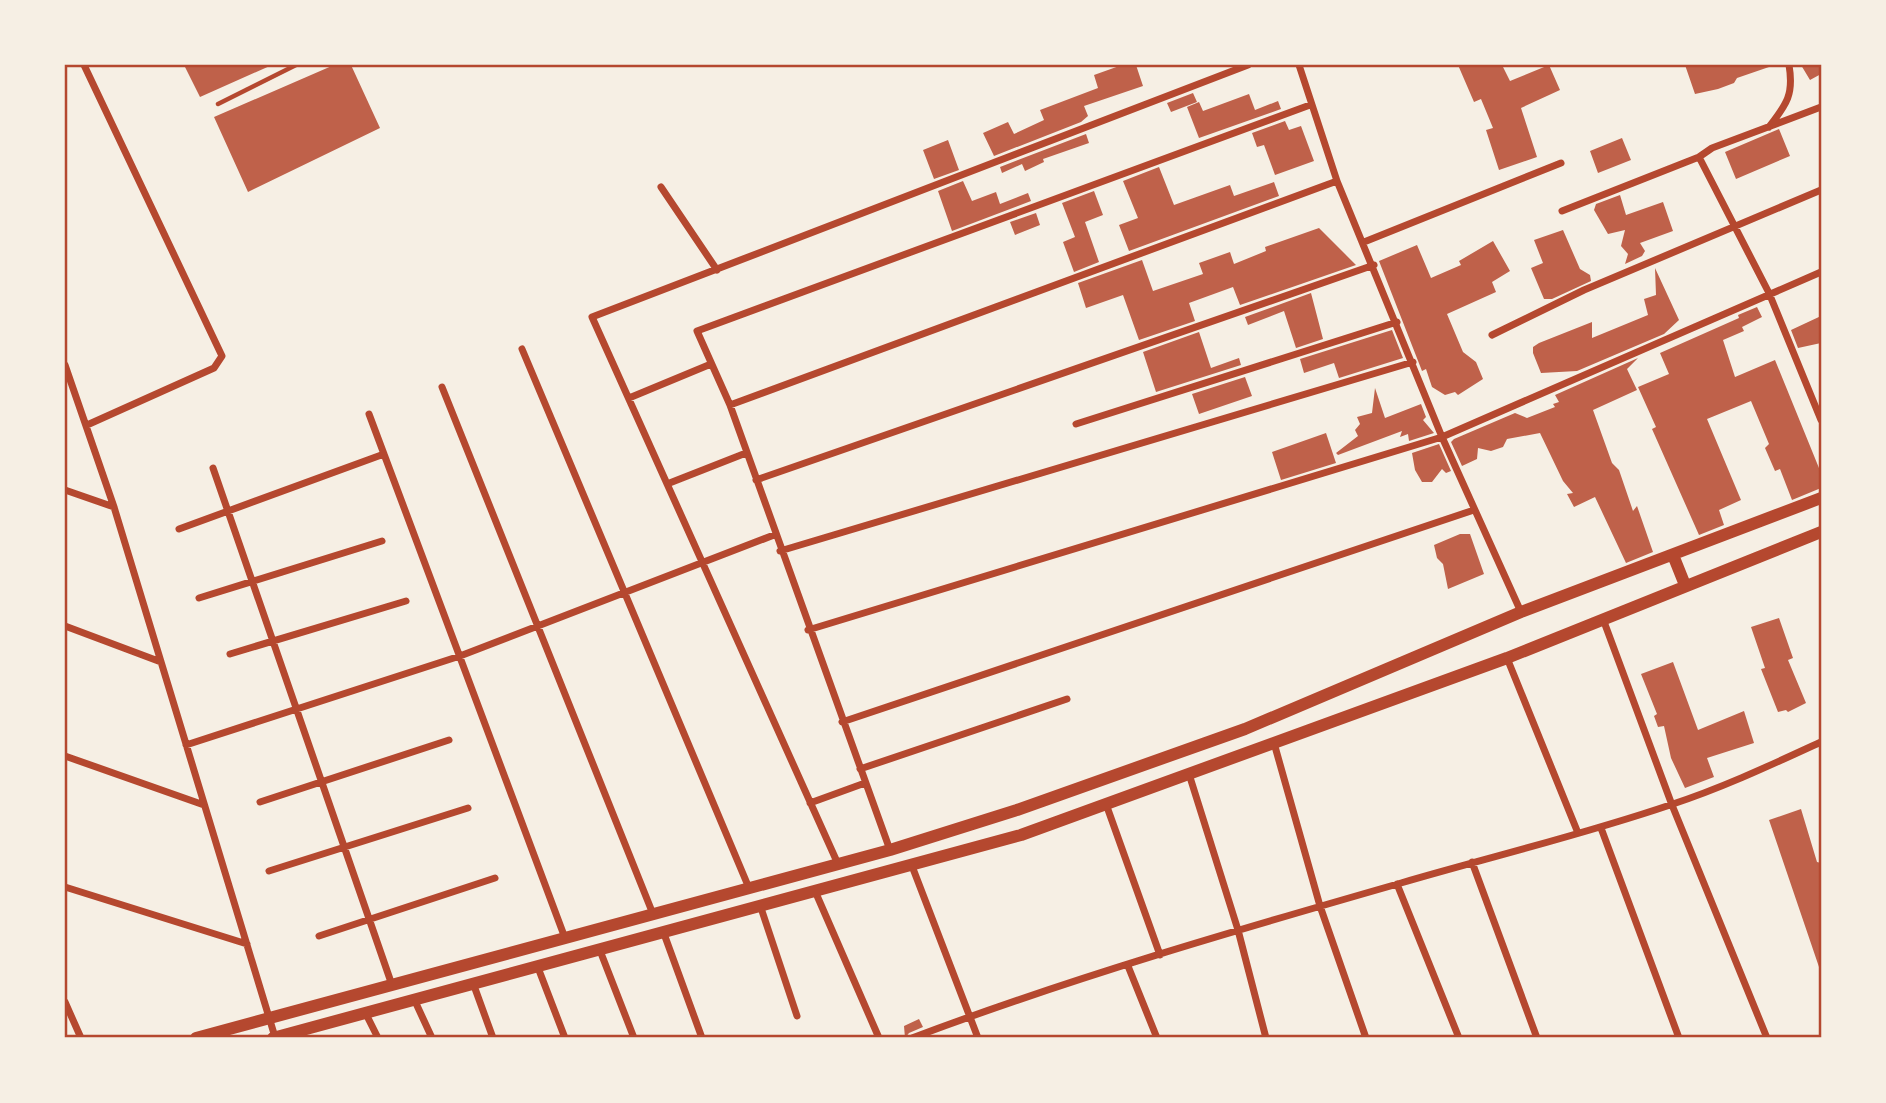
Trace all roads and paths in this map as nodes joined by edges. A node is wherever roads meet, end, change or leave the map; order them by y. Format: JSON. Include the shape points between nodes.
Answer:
{"nodes":[{"id":1,"x":84,"y":65,"type":"edge"},
{"id":2,"x":296,"y":65,"type":"edge"},
{"id":3,"x":1248,"y":65,"type":"edge"},
{"id":4,"x":1299,"y":65,"type":"edge"},
{"id":5,"x":1789,"y":65,"type":"edge"},
{"id":6,"x":218,"y":104,"type":"dead end"},
{"id":7,"x":1310,"y":104,"type":"junction"},
{"id":8,"x":1821,"y":107,"type":"edge"},
{"id":9,"x":1769,"y":127,"type":"junction"},
{"id":10,"x":1699,"y":157,"type":"junction"},
{"id":11,"x":1561,"y":163,"type":"dead end"},
{"id":12,"x":1337,"y":181,"type":"junction"},
{"id":13,"x":662,"y":187,"type":"dead end"},
{"id":14,"x":1821,"y":190,"type":"edge"},
{"id":15,"x":1562,"y":211,"type":"dead end"},
{"id":16,"x":1733,"y":226,"type":"junction"},
{"id":17,"x":1364,"y":242,"type":"junction"},
{"id":18,"x":1374,"y":265,"type":"junction"},
{"id":19,"x":717,"y":270,"type":"junction"},
{"id":20,"x":1821,"y":272,"type":"edge"},
{"id":21,"x":1769,"y":293,"type":"junction"},
{"id":22,"x":1397,"y":321,"type":"junction"},
{"id":23,"x":1492,"y":335,"type":"dead end"},
{"id":24,"x":522,"y":349,"type":"dead end"},
{"id":25,"x":1413,"y":362,"type":"junction"},
{"id":26,"x":711,"y":364,"type":"junction"},
{"id":27,"x":65,"y":365,"type":"edge"},
{"id":28,"x":442,"y":387,"type":"dead end"},
{"id":29,"x":629,"y":398,"type":"junction"},
{"id":30,"x":730,"y":405,"type":"junction"},
{"id":31,"x":369,"y":414,"type":"dead end"},
{"id":32,"x":1821,"y":420,"type":"edge"},
{"id":33,"x":1076,"y":424,"type":"dead end"},
{"id":34,"x":88,"y":425,"type":"junction"},
{"id":35,"x":1443,"y":437,"type":"junction"},
{"id":36,"x":746,"y":453,"type":"junction"},
{"id":37,"x":384,"y":454,"type":"junction"},
{"id":38,"x":214,"y":468,"type":"dead end"},
{"id":39,"x":755,"y":480,"type":"junction"},
{"id":40,"x":667,"y":484,"type":"junction"},
{"id":41,"x":65,"y":489,"type":"edge"},
{"id":42,"x":1821,"y":498,"type":"edge"},
{"id":43,"x":114,"y":507,"type":"junction"},
{"id":44,"x":1474,"y":510,"type":"junction"},
{"id":45,"x":228,"y":511,"type":"junction"},
{"id":46,"x":179,"y":529,"type":"dead end"},
{"id":47,"x":1821,"y":532,"type":"edge"},
{"id":48,"x":774,"y":535,"type":"junction"},
{"id":49,"x":382,"y":541,"type":"dead end"},
{"id":50,"x":780,"y":551,"type":"junction"},
{"id":51,"x":1673,"y":555,"type":"junction"},
{"id":52,"x":702,"y":563,"type":"junction"},
{"id":53,"x":253,"y":581,"type":"junction"},
{"id":54,"x":1685,"y":586,"type":"junction"},
{"id":55,"x":624,"y":593,"type":"junction"},
{"id":56,"x":200,"y":598,"type":"dead end"},
{"id":57,"x":406,"y":601,"type":"dead end"},
{"id":58,"x":1521,"y":612,"type":"junction"},
{"id":59,"x":1603,"y":619,"type":"junction"},
{"id":60,"x":540,"y":625,"type":"junction"},
{"id":61,"x":65,"y":626,"type":"edge"},
{"id":62,"x":808,"y":630,"type":"junction"},
{"id":63,"x":273,"y":641,"type":"junction"},
{"id":64,"x":230,"y":654,"type":"dead end"},
{"id":65,"x":460,"y":656,"type":"junction"},
{"id":66,"x":1507,"y":658,"type":"junction"},
{"id":67,"x":161,"y":662,"type":"junction"},
{"id":68,"x":1067,"y":699,"type":"dead end"},
{"id":69,"x":297,"y":709,"type":"junction"},
{"id":70,"x":842,"y":722,"type":"junction"},
{"id":71,"x":449,"y":740,"type":"dead end"},
{"id":72,"x":1274,"y":742,"type":"junction"},
{"id":73,"x":1821,"y":743,"type":"edge"},
{"id":74,"x":186,"y":746,"type":"junction"},
{"id":75,"x":65,"y":756,"type":"edge"},
{"id":76,"x":860,"y":769,"type":"junction"},
{"id":77,"x":1189,"y":774,"type":"junction"},
{"id":78,"x":322,"y":782,"type":"junction"},
{"id":79,"x":865,"y":783,"type":"junction"},
{"id":80,"x":260,"y":802,"type":"dead end"},
{"id":81,"x":810,"y":803,"type":"junction"},
{"id":82,"x":1106,"y":804,"type":"junction"},
{"id":83,"x":204,"y":805,"type":"junction"},
{"id":84,"x":1672,"y":805,"type":"junction"},
{"id":85,"x":468,"y":808,"type":"dead end"},
{"id":86,"x":1601,"y":828,"type":"junction"},
{"id":87,"x":1578,"y":833,"type":"junction"},
{"id":88,"x":344,"y":847,"type":"junction"},
{"id":89,"x":890,"y":850,"type":"junction"},
{"id":90,"x":1472,"y":862,"type":"junction"},
{"id":91,"x":838,"y":864,"type":"junction"},
{"id":92,"x":912,"y":866,"type":"junction"},
{"id":93,"x":269,"y":871,"type":"dead end"},
{"id":94,"x":495,"y":878,"type":"dead end"},
{"id":95,"x":1397,"y":884,"type":"junction"},
{"id":96,"x":65,"y":887,"type":"edge"},
{"id":97,"x":749,"y":888,"type":"junction"},
{"id":98,"x":815,"y":890,"type":"junction"},
{"id":99,"x":760,"y":905,"type":"junction"},
{"id":100,"x":1320,"y":906,"type":"junction"},
{"id":101,"x":653,"y":914,"type":"junction"},
{"id":102,"x":369,"y":919,"type":"junction"},
{"id":103,"x":1238,"y":930,"type":"junction"},
{"id":104,"x":663,"y":931,"type":"junction"},
{"id":105,"x":319,"y":936,"type":"dead end"},
{"id":106,"x":565,"y":937,"type":"junction"},
{"id":107,"x":247,"y":944,"type":"junction"},
{"id":108,"x":599,"y":948,"type":"junction"},
{"id":109,"x":1160,"y":955,"type":"junction"},
{"id":110,"x":537,"y":965,"type":"junction"},
{"id":111,"x":1128,"y":965,"type":"junction"},
{"id":112,"x":473,"y":983,"type":"junction"},
{"id":113,"x":392,"y":985,"type":"junction"},
{"id":114,"x":414,"y":999,"type":"junction"},
{"id":115,"x":65,"y":1002,"type":"edge"},
{"id":116,"x":365,"y":1012,"type":"junction"},
{"id":117,"x":797,"y":1016,"type":"dead end"},
{"id":118,"x":970,"y":1016,"type":"junction"},
{"id":119,"x":270,"y":1018,"type":"junction"},
{"id":120,"x":81,"y":1038,"type":"edge"},
{"id":121,"x":196,"y":1038,"type":"edge"},
{"id":122,"x":274,"y":1038,"type":"edge"},
{"id":123,"x":378,"y":1038,"type":"edge"},
{"id":124,"x":432,"y":1038,"type":"edge"},
{"id":125,"x":493,"y":1038,"type":"edge"},
{"id":126,"x":565,"y":1038,"type":"edge"},
{"id":127,"x":634,"y":1038,"type":"edge"},
{"id":128,"x":702,"y":1038,"type":"edge"},
{"id":129,"x":879,"y":1038,"type":"edge"},
{"id":130,"x":912,"y":1038,"type":"edge"},
{"id":131,"x":978,"y":1038,"type":"edge"},
{"id":132,"x":1157,"y":1038,"type":"edge"},
{"id":133,"x":1266,"y":1038,"type":"edge"},
{"id":134,"x":1366,"y":1038,"type":"edge"},
{"id":135,"x":1460,"y":1038,"type":"edge"},
{"id":136,"x":1537,"y":1038,"type":"edge"},
{"id":137,"x":1679,"y":1038,"type":"edge"},
{"id":138,"x":1767,"y":1038,"type":"edge"}],
"edges":[{"from":1,"to":34,"type":"street","via":[[222,356],[214,368]]},
{"from":2,"to":6,"type":"lane"},
{"from":3,"to":19,"type":"street"},
{"from":4,"to":7,"type":"street"},
{"from":5,"to":9,"type":"street","via":[[1793,86]]},
{"from":7,"to":12,"type":"street"},
{"from":7,"to":26,"type":"street","via":[[697,331]]},
{"from":8,"to":9,"type":"street"},
{"from":9,"to":10,"type":"street"},
{"from":10,"to":15,"type":"street"},
{"from":10,"to":16,"type":"street"},
{"from":11,"to":17,"type":"street"},
{"from":12,"to":17,"type":"street"},
{"from":12,"to":30,"type":"street"},
{"from":13,"to":19,"type":"street"},
{"from":14,"to":16,"type":"street"},
{"from":16,"to":21,"type":"street"},
{"from":16,"to":23,"type":"street"},
{"from":17,"to":18,"type":"street"},
{"from":18,"to":22,"type":"street"},
{"from":18,"to":39,"type":"street"},
{"from":19,"to":29,"type":"street","via":[[592,317]]},
{"from":20,"to":21,"type":"street"},
{"from":21,"to":32,"type":"street"},
{"from":21,"to":35,"type":"street"},
{"from":22,"to":25,"type":"street"},
{"from":22,"to":33,"type":"street"},
{"from":24,"to":55,"type":"street"},
{"from":25,"to":35,"type":"street"},
{"from":25,"to":50,"type":"street"},
{"from":26,"to":29,"type":"street"},
{"from":26,"to":30,"type":"street"},
{"from":27,"to":34,"type":"street"},
{"from":28,"to":60,"type":"street"},
{"from":29,"to":40,"type":"street"},
{"from":30,"to":36,"type":"street"},
{"from":31,"to":37,"type":"street"},
{"from":34,"to":43,"type":"street"},
{"from":35,"to":44,"type":"street"},
{"from":35,"to":62,"type":"street"},
{"from":36,"to":39,"type":"street"},
{"from":36,"to":40,"type":"street"},
{"from":37,"to":45,"type":"street"},
{"from":37,"to":65,"type":"street"},
{"from":38,"to":45,"type":"street"},
{"from":39,"to":48,"type":"street"},
{"from":40,"to":52,"type":"street"},
{"from":41,"to":43,"type":"street"},
{"from":42,"to":51,"type":"street"},
{"from":43,"to":67,"type":"street"},
{"from":44,"to":58,"type":"street"},
{"from":44,"to":70,"type":"street"},
{"from":45,"to":46,"type":"street"},
{"from":45,"to":53,"type":"street"},
{"from":47,"to":54,"type":"street"},
{"from":48,"to":50,"type":"street"},
{"from":48,"to":52,"type":"street"},
{"from":49,"to":53,"type":"street"},
{"from":50,"to":62,"type":"street"},
{"from":51,"to":54,"type":"street"},
{"from":51,"to":58,"type":"street"},
{"from":52,"to":55,"type":"street"},
{"from":52,"to":81,"type":"street"},
{"from":53,"to":56,"type":"street"},
{"from":53,"to":63,"type":"street"},
{"from":54,"to":59,"type":"street"},
{"from":55,"to":60,"type":"street"},
{"from":55,"to":97,"type":"street"},
{"from":57,"to":63,"type":"street"},
{"from":58,"to":89,"type":"street","via":[[1245,729]]},
{"from":59,"to":66,"type":"street"},
{"from":59,"to":84,"type":"street"},
{"from":60,"to":65,"type":"street"},
{"from":60,"to":101,"type":"street"},
{"from":61,"to":67,"type":"street"},
{"from":62,"to":70,"type":"street"},
{"from":63,"to":64,"type":"street"},
{"from":63,"to":69,"type":"street"},
{"from":65,"to":69,"type":"street"},
{"from":65,"to":106,"type":"street"},
{"from":66,"to":72,"type":"street"},
{"from":66,"to":87,"type":"street"},
{"from":67,"to":74,"type":"street"},
{"from":68,"to":76,"type":"street"},
{"from":69,"to":74,"type":"street"},
{"from":69,"to":78,"type":"street"},
{"from":70,"to":76,"type":"street"},
{"from":71,"to":78,"type":"street"},
{"from":72,"to":77,"type":"street"},
{"from":72,"to":100,"type":"street"},
{"from":73,"to":84,"type":"street"},
{"from":74,"to":83,"type":"street"},
{"from":75,"to":83,"type":"street"},
{"from":76,"to":79,"type":"street"},
{"from":77,"to":82,"type":"street"},
{"from":77,"to":103,"type":"street"},
{"from":78,"to":80,"type":"street"},
{"from":78,"to":88,"type":"street"},
{"from":79,"to":81,"type":"street"},
{"from":79,"to":89,"type":"street"},
{"from":81,"to":91,"type":"street"},
{"from":82,"to":92,"type":"street","via":[[1021,835]]},
{"from":82,"to":109,"type":"street"},
{"from":83,"to":107,"type":"street"},
{"from":84,"to":86,"type":"street"},
{"from":84,"to":138,"type":"street"},
{"from":85,"to":88,"type":"street"},
{"from":86,"to":87,"type":"street"},
{"from":86,"to":137,"type":"street"},
{"from":87,"to":90,"type":"street"},
{"from":88,"to":93,"type":"street"},
{"from":88,"to":102,"type":"street"},
{"from":89,"to":91,"type":"street"},
{"from":90,"to":95,"type":"street"},
{"from":90,"to":136,"type":"street"},
{"from":91,"to":97,"type":"street"},
{"from":92,"to":98,"type":"street"},
{"from":92,"to":118,"type":"street"},
{"from":94,"to":102,"type":"street"},
{"from":95,"to":100,"type":"street"},
{"from":95,"to":135,"type":"street"},
{"from":96,"to":107,"type":"street"},
{"from":97,"to":101,"type":"street"},
{"from":98,"to":99,"type":"street"},
{"from":98,"to":129,"type":"street"},
{"from":99,"to":104,"type":"street"},
{"from":99,"to":117,"type":"street"},
{"from":100,"to":103,"type":"street"},
{"from":100,"to":134,"type":"street"},
{"from":101,"to":106,"type":"street"},
{"from":102,"to":105,"type":"street"},
{"from":102,"to":113,"type":"street"},
{"from":103,"to":109,"type":"street"},
{"from":103,"to":133,"type":"street"},
{"from":104,"to":108,"type":"street"},
{"from":104,"to":128,"type":"street"},
{"from":106,"to":113,"type":"street"},
{"from":107,"to":119,"type":"street"},
{"from":108,"to":110,"type":"street"},
{"from":108,"to":127,"type":"street"},
{"from":109,"to":111,"type":"street"},
{"from":110,"to":112,"type":"street"},
{"from":110,"to":126,"type":"street"},
{"from":111,"to":118,"type":"street"},
{"from":111,"to":132,"type":"street"},
{"from":112,"to":114,"type":"street"},
{"from":112,"to":125,"type":"street"},
{"from":113,"to":119,"type":"street"},
{"from":114,"to":116,"type":"street"},
{"from":114,"to":124,"type":"street"},
{"from":115,"to":120,"type":"street"},
{"from":116,"to":122,"type":"street"},
{"from":116,"to":123,"type":"street"},
{"from":118,"to":130,"type":"street"},
{"from":118,"to":131,"type":"street"},
{"from":119,"to":121,"type":"street"},
{"from":119,"to":122,"type":"street"}]}
